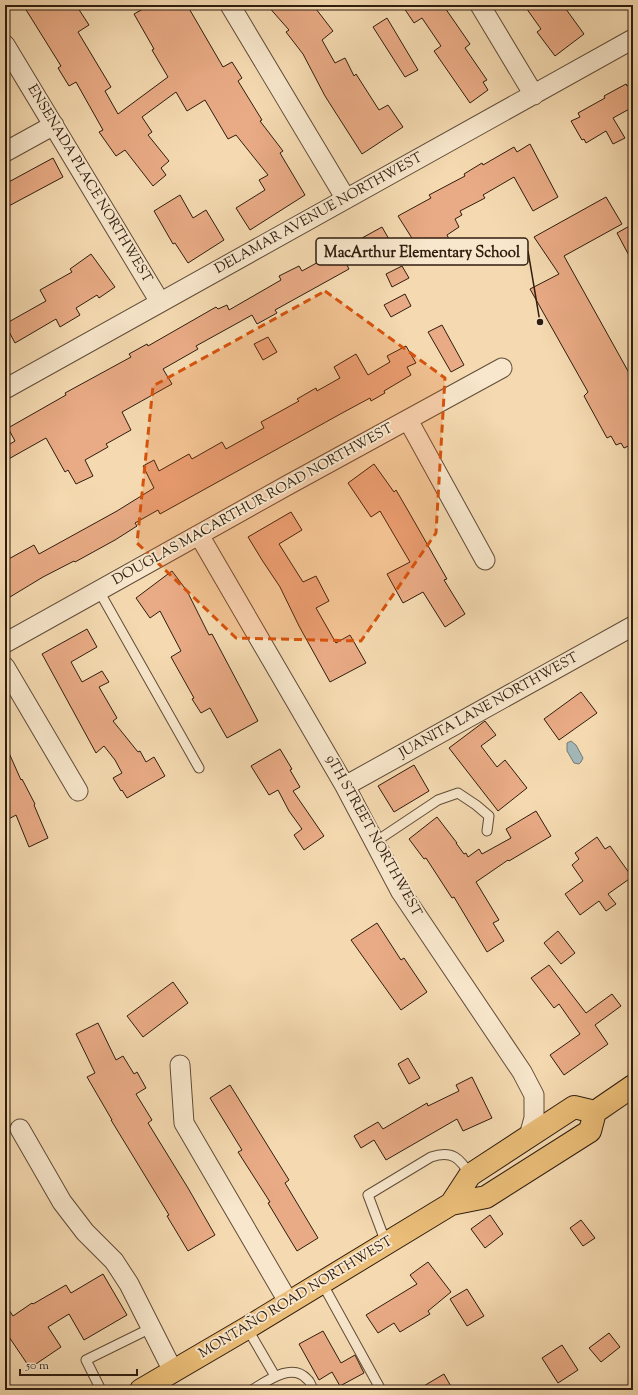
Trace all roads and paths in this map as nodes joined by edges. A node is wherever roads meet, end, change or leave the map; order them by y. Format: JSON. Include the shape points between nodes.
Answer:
{"nodes":[{"id":1,"x":230,"y":5,"type":"edge"},
{"id":2,"x":480,"y":5,"type":"edge"},
{"id":3,"x":633,"y":39,"type":"edge"},
{"id":4,"x":5,"y":45,"type":"edge"},
{"id":5,"x":534,"y":95,"type":"junction"},
{"id":6,"x":54,"y":125,"type":"junction"},
{"id":7,"x":5,"y":152,"type":"edge"},
{"id":8,"x":346,"y":199,"type":"junction"},
{"id":9,"x":160,"y":302,"type":"junction"},
{"id":10,"x":502,"y":368,"type":"dead end"},
{"id":11,"x":5,"y":389,"type":"edge"},
{"id":12,"x":408,"y":420,"type":"junction"},
{"id":13,"x":200,"y":535,"type":"junction"},
{"id":14,"x":485,"y":560,"type":"dead end"},
{"id":15,"x":99,"y":590,"type":"junction"},
{"id":16,"x":633,"y":626,"type":"edge"},
{"id":17,"x":5,"y":643,"type":"edge"},
{"id":18,"x":5,"y":667,"type":"edge"},
{"id":19,"x":199,"y":768,"type":"dead end"},
{"id":20,"x":345,"y":786,"type":"junction"},
{"id":21,"x":78,"y":791,"type":"dead end"},
{"id":22,"x":487,"y":831,"type":"dead end"},
{"id":23,"x":375,"y":842,"type":"junction"},
{"id":24,"x":180,"y":1065,"type":"dead end"},
{"id":25,"x":633,"y":1086,"type":"edge"},
{"id":26,"x":596,"y":1112,"type":"junction"},
{"id":27,"x":20,"y":1129,"type":"dead end"},
{"id":28,"x":529,"y":1136,"type":"junction"},
{"id":29,"x":470,"y":1175,"type":"junction"},
{"id":30,"x":451,"y":1204,"type":"junction"},
{"id":31,"x":386,"y":1244,"type":"junction"},
{"id":32,"x":322,"y":1283,"type":"junction"},
{"id":33,"x":289,"y":1303,"type":"junction"},
{"id":34,"x":151,"y":1328,"type":"junction"},
{"id":35,"x":247,"y":1328,"type":"junction"},
{"id":36,"x":173,"y":1371,"type":"junction"},
{"id":37,"x":275,"y":1376,"type":"junction"},
{"id":38,"x":149,"y":1388,"type":"edge"},
{"id":39,"x":101,"y":1390,"type":"edge"},
{"id":40,"x":252,"y":1390,"type":"edge"},
{"id":41,"x":313,"y":1390,"type":"edge"},
{"id":42,"x":381,"y":1390,"type":"edge"}],
"edges":[{"from":1,"to":8,"type":"street"},
{"from":2,"to":5,"type":"street"},
{"from":3,"to":5,"type":"street","name":"DELAMAR AVENUE NORTHWEST"},
{"from":4,"to":6,"type":"street","name":"ENSENADA PLACE NORTHWEST"},
{"from":5,"to":8,"type":"street","name":"DELAMAR AVENUE NORTHWEST"},
{"from":6,"to":7,"type":"street"},
{"from":6,"to":9,"type":"street","name":"ENSENADA PLACE NORTHWEST"},
{"from":8,"to":9,"type":"street","name":"DELAMAR AVENUE NORTHWEST"},
{"from":9,"to":11,"type":"street","name":"DELAMAR AVENUE NORTHWEST"},
{"from":10,"to":12,"type":"street","name":"DOUGLAS MACARTHUR ROAD NORTHWEST"},
{"from":12,"to":13,"type":"street","name":"DOUGLAS MACARTHUR ROAD NORTHWEST"},
{"from":12,"to":14,"type":"street"},
{"from":13,"to":15,"type":"street","name":"DOUGLAS MACARTHUR ROAD NORTHWEST"},
{"from":13,"to":20,"type":"street","name":"9TH STREET NORTHWEST"},
{"from":15,"to":17,"type":"street","name":"DOUGLAS MACARTHUR ROAD NORTHWEST"},
{"from":15,"to":19,"type":"lane"},
{"from":16,"to":20,"type":"street","name":"JUANITA LANE NORTHWEST"},
{"from":18,"to":21,"type":"street"},
{"from":20,"to":23,"type":"street","name":"9TH STREET NORTHWEST"},
{"from":22,"to":23,"type":"lane","via":[[489,816],[458,793],[438,800]]},
{"from":23,"to":28,"type":"street","name":"9TH STREET NORTHWEST","via":[[401,892],[522,1072],[534,1095],[534,1118]]},
{"from":24,"to":33,"type":"street","via":[[184,1123]]},
{"from":25,"to":26,"type":"main road"},
{"from":26,"to":28,"type":"main road","name":"MONTAÑO ROAD NORTHWEST","via":[[574,1108]]},
{"from":26,"to":30,"type":"main road","name":"MONTAÑO ROAD NORTHWEST","via":[[590,1131],[577,1140],[486,1197]]},
{"from":27,"to":34,"type":"street","via":[[62,1202],[85,1232],[114,1261],[129,1284]]},
{"from":28,"to":29,"type":"main road","name":"MONTAÑO ROAD NORTHWEST"},
{"from":29,"to":30,"type":"main road","name":"MONTAÑO ROAD NORTHWEST"},
{"from":29,"to":31,"type":"lane","via":[[463,1163],[452,1155],[440,1154],[368,1195]]},
{"from":30,"to":31,"type":"main road","name":"MONTAÑO ROAD NORTHWEST"},
{"from":31,"to":32,"type":"main road","name":"MONTAÑO ROAD NORTHWEST"},
{"from":32,"to":33,"type":"main road","name":"MONTAÑO ROAD NORTHWEST"},
{"from":32,"to":42,"type":"lane"},
{"from":33,"to":35,"type":"main road","name":"MONTAÑO ROAD NORTHWEST"},
{"from":34,"to":36,"type":"street"},
{"from":34,"to":39,"type":"lane","via":[[86,1360]]},
{"from":35,"to":36,"type":"main road","name":"MONTAÑO ROAD NORTHWEST"},
{"from":35,"to":37,"type":"lane"},
{"from":36,"to":38,"type":"main road","name":"MONTAÑO ROAD NORTHWEST"},
{"from":37,"to":40,"type":"lane"},
{"from":37,"to":41,"type":"lane","via":[[294,1372],[307,1378]]}]}
